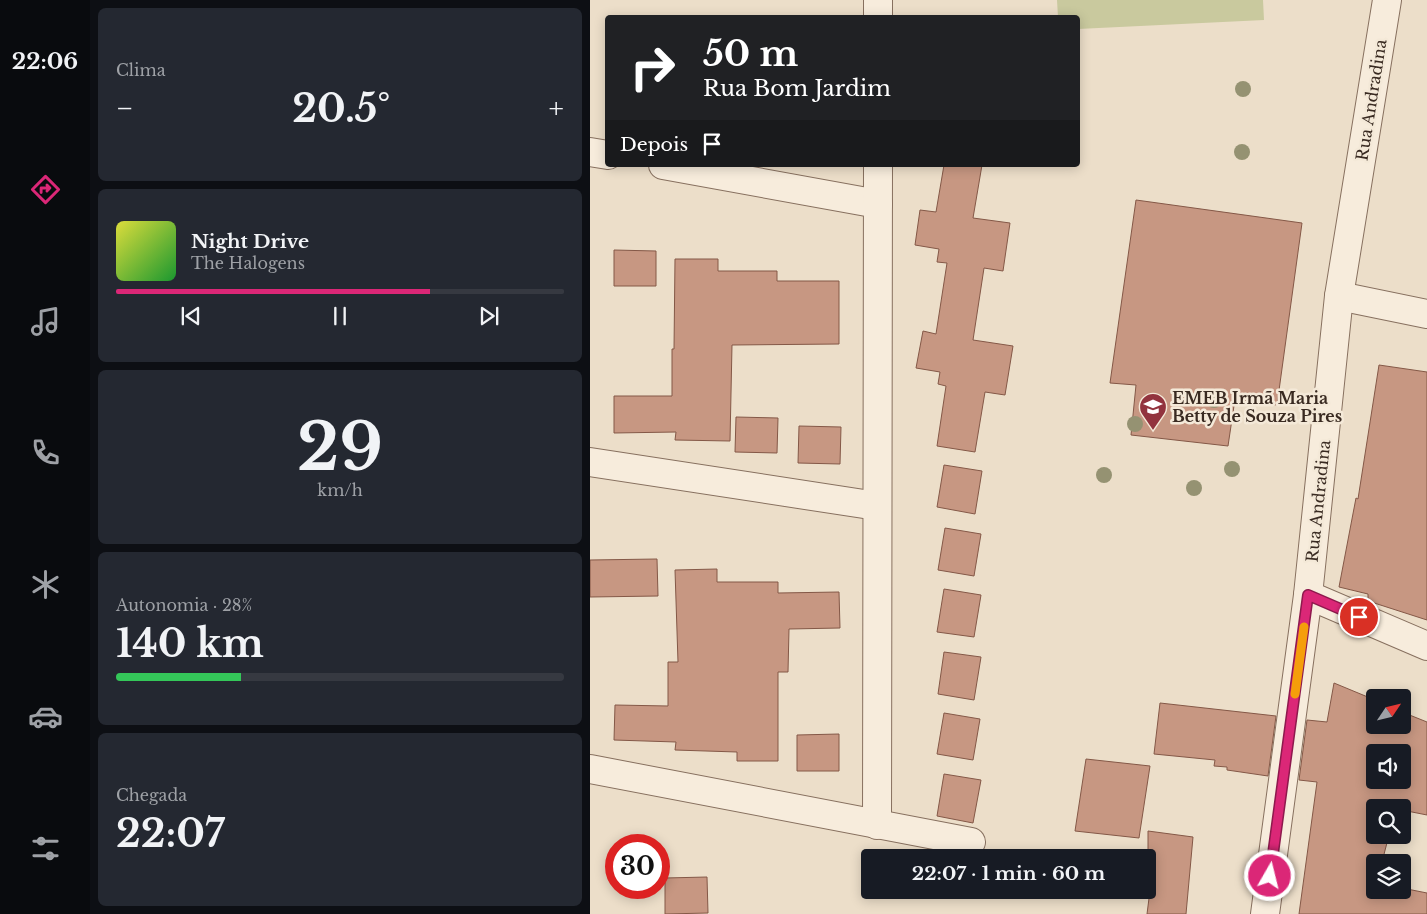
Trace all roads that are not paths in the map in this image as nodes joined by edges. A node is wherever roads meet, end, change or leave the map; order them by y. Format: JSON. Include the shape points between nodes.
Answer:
{"nodes":[{"id":1,"x":878,"y":0,"type":"edge"},
{"id":2,"x":1386,"y":0,"type":"edge"},
{"id":3,"x":878,"y":15,"type":"edge"},
{"id":4,"x":590,"y":152,"type":"edge"},
{"id":5,"x":605,"y":154,"type":"edge"},
{"id":6,"x":674,"y":167,"type":"edge"},
{"id":7,"x":878,"y":167,"type":"edge"},
{"id":8,"x":878,"y":204,"type":"junction"},
{"id":9,"x":1339,"y":296,"type":"junction"},
{"id":10,"x":1427,"y":314,"type":"edge"},
{"id":11,"x":590,"y":462,"type":"edge"},
{"id":12,"x":877,"y":506,"type":"junction"},
{"id":13,"x":1308,"y":595,"type":"junction"},
{"id":14,"x":1427,"y":646,"type":"edge"},
{"id":15,"x":590,"y":769,"type":"edge"},
{"id":16,"x":877,"y":825,"type":"junction"},
{"id":17,"x":971,"y":842,"type":"dead end"},
{"id":18,"x":1265,"y":914,"type":"edge"}],
"edges":[{"from":1,"to":3,"type":"street"},
{"from":2,"to":9,"type":"street","name":"Rua Andradina"},
{"from":4,"to":5,"type":"street"},
{"from":6,"to":8,"type":"street"},
{"from":7,"to":8,"type":"street"},
{"from":8,"to":12,"type":"street"},
{"from":9,"to":10,"type":"street"},
{"from":9,"to":13,"type":"street","name":"Rua Andradina"},
{"from":11,"to":12,"type":"street"},
{"from":12,"to":16,"type":"street"},
{"from":13,"to":14,"type":"street"},
{"from":13,"to":18,"type":"street","name":"Rua Andradina"},
{"from":15,"to":16,"type":"street"},
{"from":16,"to":17,"type":"street"}]}
